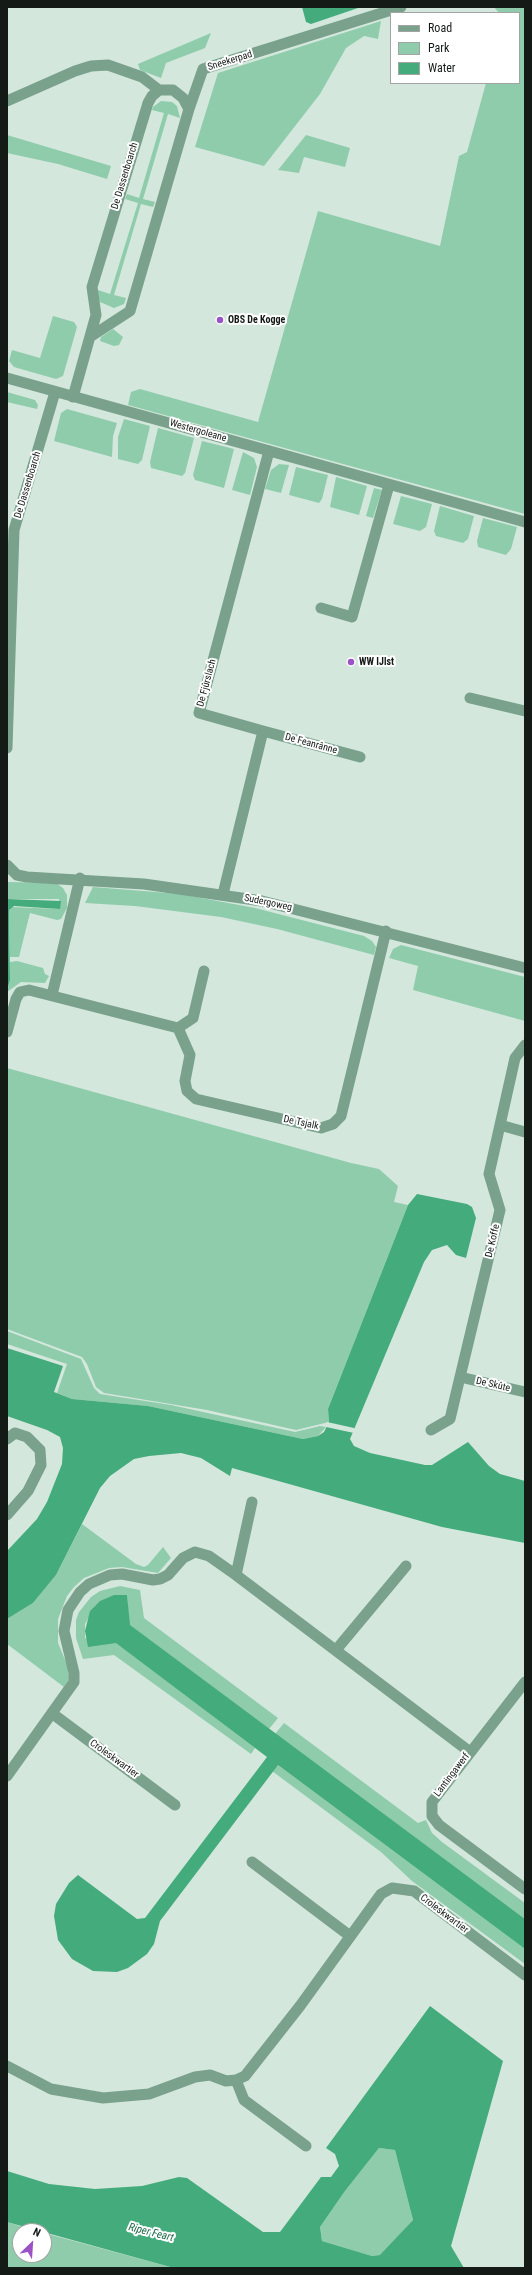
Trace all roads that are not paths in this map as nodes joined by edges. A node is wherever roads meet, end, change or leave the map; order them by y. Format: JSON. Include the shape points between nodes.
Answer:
{"nodes":[{"id":1,"x":401,"y":7,"type":"edge"},
{"id":2,"x":159,"y":90,"type":"junction"},
{"id":3,"x":7,"y":101,"type":"edge"},
{"id":4,"x":189,"y":108,"type":"junction"},
{"id":5,"x":90,"y":337,"type":"junction"},
{"id":6,"x":7,"y":378,"type":"edge"},
{"id":7,"x":55,"y":392,"type":"junction"},
{"id":8,"x":72,"y":397,"type":"junction"},
{"id":9,"x":269,"y":451,"type":"junction"},
{"id":10,"x":389,"y":485,"type":"junction"},
{"id":11,"x":525,"y":522,"type":"edge"},
{"id":12,"x":10,"y":606,"type":"edge"},
{"id":13,"x":321,"y":608,"type":"dead end"},
{"id":14,"x":470,"y":698,"type":"dead end"},
{"id":15,"x":525,"y":711,"type":"edge"},
{"id":16,"x":262,"y":731,"type":"junction"},
{"id":17,"x":7,"y":748,"type":"edge"},
{"id":18,"x":360,"y":757,"type":"dead end"},
{"id":19,"x":8,"y":868,"type":"edge"},
{"id":20,"x":80,"y":878,"type":"junction"},
{"id":21,"x":223,"y":894,"type":"junction"},
{"id":22,"x":386,"y":931,"type":"junction"},
{"id":23,"x":525,"y":968,"type":"edge"},
{"id":24,"x":204,"y":971,"type":"dead end"},
{"id":25,"x":52,"y":995,"type":"junction"},
{"id":26,"x":178,"y":1028,"type":"junction"},
{"id":27,"x":7,"y":1032,"type":"edge"},
{"id":28,"x":525,"y":1046,"type":"edge"},
{"id":29,"x":500,"y":1125,"type":"junction"},
{"id":30,"x":525,"y":1132,"type":"edge"},
{"id":31,"x":460,"y":1377,"type":"junction"},
{"id":32,"x":525,"y":1392,"type":"edge"},
{"id":33,"x":431,"y":1430,"type":"dead end"},
{"id":34,"x":7,"y":1439,"type":"edge"},
{"id":35,"x":252,"y":1502,"type":"dead end"},
{"id":36,"x":7,"y":1515,"type":"edge"},
{"id":37,"x":406,"y":1566,"type":"dead end"},
{"id":38,"x":236,"y":1575,"type":"junction"},
{"id":39,"x":336,"y":1650,"type":"junction"},
{"id":40,"x":525,"y":1682,"type":"edge"},
{"id":41,"x":53,"y":1714,"type":"junction"},
{"id":42,"x":470,"y":1752,"type":"junction"},
{"id":43,"x":7,"y":1776,"type":"edge"},
{"id":44,"x":175,"y":1805,"type":"dead end"},
{"id":45,"x":252,"y":1862,"type":"dead end"},
{"id":46,"x":525,"y":1889,"type":"edge"},
{"id":47,"x":350,"y":1936,"type":"junction"},
{"id":48,"x":525,"y":1975,"type":"edge"},
{"id":49,"x":7,"y":2066,"type":"edge"},
{"id":50,"x":236,"y":2080,"type":"junction"},
{"id":51,"x":306,"y":2146,"type":"dead end"}],
"edges":[{"from":1,"to":4,"type":"street","name":"Sneekerpad","via":[[203,69]]},
{"from":2,"to":3,"type":"street","via":[[142,77],[108,65],[91,66]]},
{"from":2,"to":4,"type":"street","via":[[173,90]]},
{"from":2,"to":5,"type":"street","name":"De Dassenboarch","via":[[148,103],[92,287],[96,315]]},
{"from":4,"to":5,"type":"street","via":[[130,311]]},
{"from":5,"to":8,"type":"street","name":"De Dassenboarch"},
{"from":6,"to":7,"type":"street","name":"Westergoleane"},
{"from":7,"to":8,"type":"street","name":"Westergoleane"},
{"from":7,"to":12,"type":"street","name":"De Dassenboarch","via":[[14,530]]},
{"from":8,"to":9,"type":"street","name":"Westergoleane"},
{"from":9,"to":10,"type":"street","name":"Westergoleane"},
{"from":9,"to":16,"type":"street","name":"De Fjûrslach","via":[[199,713]]},
{"from":10,"to":11,"type":"street","name":"Westergoleane"},
{"from":10,"to":13,"type":"street","via":[[352,616]]},
{"from":12,"to":17,"type":"street","name":"De Dassenboarch"},
{"from":14,"to":15,"type":"street"},
{"from":16,"to":18,"type":"street","name":"De Feanrânne"},
{"from":16,"to":21,"type":"street"},
{"from":19,"to":20,"type":"street","name":"Sudergoweg","via":[[17,875],[27,877]]},
{"from":20,"to":21,"type":"street","name":"Sudergoweg"},
{"from":20,"to":25,"type":"street"},
{"from":21,"to":22,"type":"street","name":"Sudergoweg","via":[[290,907]]},
{"from":22,"to":23,"type":"street","name":"Sudergoweg"},
{"from":22,"to":26,"type":"street","name":"De Tsjalk","via":[[341,1116],[333,1124],[321,1128],[196,1099],[187,1091],[185,1080],[190,1055]]},
{"from":24,"to":26,"type":"street","via":[[192,1018]]},
{"from":25,"to":26,"type":"street"},
{"from":25,"to":27,"type":"street","via":[[29,990],[20,992]]},
{"from":28,"to":29,"type":"street","name":"De Koffe","via":[[515,1058]]},
{"from":29,"to":30,"type":"street"},
{"from":29,"to":31,"type":"street","name":"De Koffe","via":[[489,1174],[500,1210]]},
{"from":31,"to":32,"type":"street","name":"De Skûte"},
{"from":31,"to":33,"type":"street","name":"De Koffe","via":[[450,1419]]},
{"from":34,"to":36,"type":"street","via":[[15,1433],[27,1437],[40,1450],[41,1465],[28,1491]]},
{"from":35,"to":38,"type":"street"},
{"from":37,"to":39,"type":"street"},
{"from":38,"to":39,"type":"street"},
{"from":38,"to":41,"type":"street","via":[[209,1556],[195,1552],[183,1558],[168,1575],[160,1579],[122,1574],[110,1575],[89,1584],[73,1600],[65,1620],[65,1642],[74,1682]]},
{"from":39,"to":42,"type":"street"},
{"from":40,"to":42,"type":"street","name":"Lantingawerf"},
{"from":41,"to":43,"type":"street"},
{"from":41,"to":44,"type":"street","name":"Croleskwartier"},
{"from":42,"to":46,"type":"street","name":"Lantingawerf","via":[[432,1802],[432,1816],[439,1826]]},
{"from":45,"to":47,"type":"street"},
{"from":47,"to":48,"type":"street","name":"Croleskwartier","via":[[381,1894],[392,1888],[414,1891]]},
{"from":47,"to":50,"type":"street","name":"Croleskwartier","via":[[250,2070]]},
{"from":49,"to":50,"type":"street","via":[[51,2088],[103,2098],[149,2094],[195,2077],[210,2075],[226,2081]]},
{"from":50,"to":51,"type":"street","via":[[244,2100]]}]}
